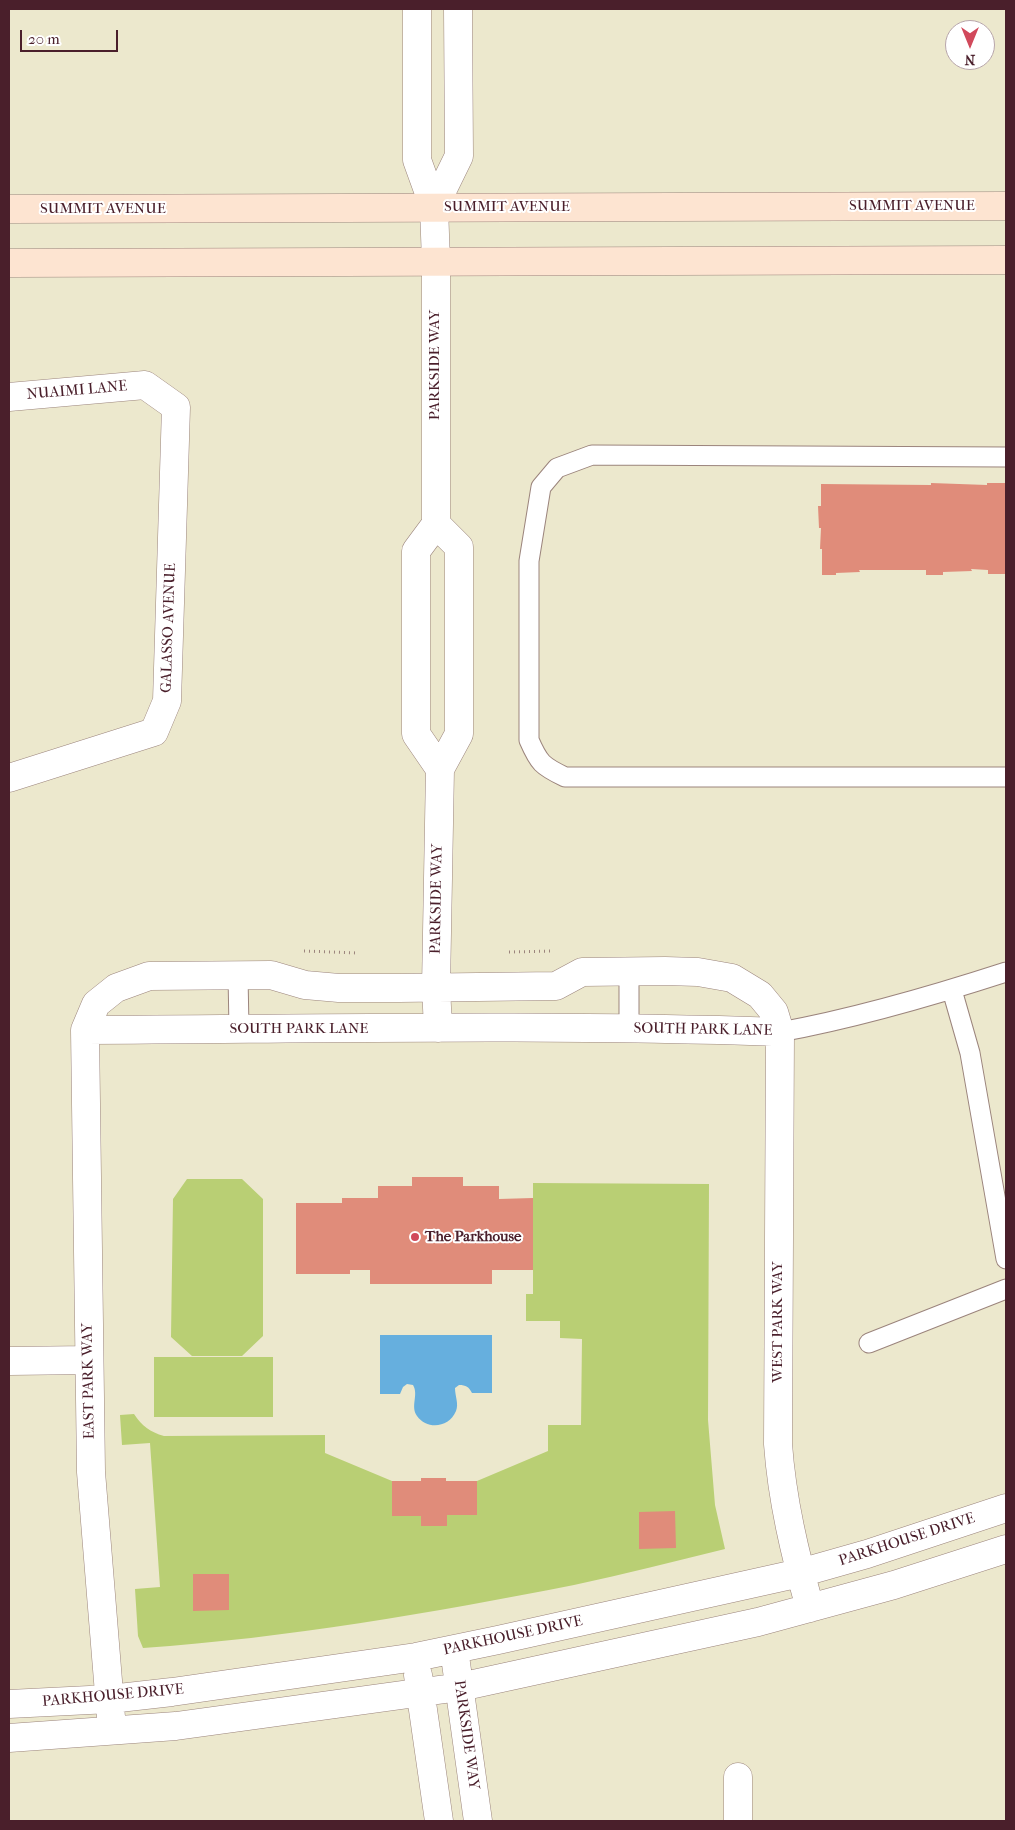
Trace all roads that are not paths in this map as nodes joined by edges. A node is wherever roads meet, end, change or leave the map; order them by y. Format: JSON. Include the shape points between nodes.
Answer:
{"nodes":[{"id":1,"x":417,"y":9,"type":"edge"},
{"id":2,"x":458,"y":9,"type":"edge"},
{"id":3,"x":1006,"y":206,"type":"edge"},
{"id":4,"x":434,"y":207,"type":"junction"},
{"id":5,"x":9,"y":208,"type":"edge"},
{"id":6,"x":1006,"y":260,"type":"edge"},
{"id":7,"x":436,"y":262,"type":"junction"},
{"id":8,"x":9,"y":263,"type":"edge"},
{"id":9,"x":145,"y":385,"type":"joint"},
{"id":10,"x":9,"y":397,"type":"edge"},
{"id":11,"x":1006,"y":457,"type":"edge"},
{"id":12,"x":436,"y":524,"type":"junction"},
{"id":13,"x":440,"y":769,"type":"junction"},
{"id":14,"x":1006,"y":777,"type":"edge"},
{"id":15,"x":9,"y":778,"type":"edge"},
{"id":16,"x":629,"y":971,"type":"junction"},
{"id":17,"x":1006,"y":972,"type":"edge"},
{"id":18,"x":238,"y":975,"type":"junction"},
{"id":19,"x":436,"y":987,"type":"junction"},
{"id":20,"x":952,"y":990,"type":"junction"},
{"id":21,"x":438,"y":1028,"type":"junction"},
{"id":22,"x":629,"y":1028,"type":"junction"},
{"id":23,"x":239,"y":1029,"type":"junction"},
{"id":24,"x":85,"y":1030,"type":"junction"},
{"id":25,"x":780,"y":1032,"type":"junction"},
{"id":26,"x":1006,"y":1259,"type":"edge"},
{"id":27,"x":1006,"y":1289,"type":"edge"},
{"id":28,"x":869,"y":1343,"type":"dead end"},
{"id":29,"x":89,"y":1360,"type":"junction"},
{"id":30,"x":9,"y":1361,"type":"edge"},
{"id":31,"x":1006,"y":1508,"type":"edge"},
{"id":32,"x":1006,"y":1548,"type":"edge"},
{"id":33,"x":800,"y":1573,"type":"junction"},
{"id":34,"x":810,"y":1608,"type":"junction"},
{"id":35,"x":454,"y":1648,"type":"junction"},
{"id":36,"x":416,"y":1657,"type":"junction"},
{"id":37,"x":460,"y":1687,"type":"junction"},
{"id":38,"x":420,"y":1693,"type":"junction"},
{"id":39,"x":110,"y":1698,"type":"junction"},
{"id":40,"x":9,"y":1704,"type":"edge"},
{"id":41,"x":112,"y":1730,"type":"junction"},
{"id":42,"x":9,"y":1738,"type":"edge"},
{"id":43,"x":738,"y":1777,"type":"dead end"},
{"id":44,"x":439,"y":1821,"type":"edge"},
{"id":45,"x":478,"y":1821,"type":"edge"},
{"id":46,"x":738,"y":1821,"type":"edge"}],
"edges":[{"from":1,"to":4,"type":"street","name":"PARKSIDE WAY","via":[[417,160]]},
{"from":2,"to":4,"type":"street","name":"PARKSIDE WAY","via":[[459,156]]},
{"from":3,"to":4,"type":"main road","name":"SUMMIT AVENUE"},
{"from":4,"to":5,"type":"main road","name":"SUMMIT AVENUE"},
{"from":4,"to":7,"type":"street","name":"PARKSIDE WAY"},
{"from":6,"to":7,"type":"main road"},
{"from":7,"to":8,"type":"main road"},
{"from":7,"to":12,"type":"street","name":"PARKSIDE WAY"},
{"from":9,"to":10,"type":"street","name":"NUAIMI LANE"},
{"from":9,"to":15,"type":"street","name":"GALASSO AVENUE","via":[[176,407],[167,701],[154,732]]},
{"from":11,"to":14,"type":"lane","via":[[592,455],[557,468],[541,488],[529,561],[529,740],[546,768],[565,777]]},
{"from":12,"to":13,"type":"street","via":[[416,552],[416,734]]},
{"from":12,"to":13,"type":"street","name":"PARKSIDE WAY","via":[[459,547],[459,734]]},
{"from":13,"to":19,"type":"street","name":"PARKSIDE WAY"},
{"from":16,"to":19,"type":"street","name":"SOUTH PARK LANE","via":[[582,972],[556,986]]},
{"from":16,"to":22,"type":"lane"},
{"from":16,"to":25,"type":"street","name":"SOUTH PARK LANE","via":[[698,972],[732,978],[760,996],[774,1012]]},
{"from":17,"to":20,"type":"lane"},
{"from":18,"to":19,"type":"street","name":"SOUTH PARK LANE","via":[[271,975],[305,985],[339,988]]},
{"from":18,"to":23,"type":"lane"},
{"from":18,"to":24,"type":"street","name":"SOUTH PARK LANE","via":[[149,976],[116,988],[96,1004]]},
{"from":19,"to":21,"type":"street","name":"PARKSIDE WAY"},
{"from":20,"to":25,"type":"lane","via":[[838,1021]]},
{"from":20,"to":26,"type":"lane","via":[[970,1054]]},
{"from":21,"to":22,"type":"street","name":"SOUTH PARK LANE"},
{"from":21,"to":23,"type":"street","name":"SOUTH PARK LANE"},
{"from":22,"to":25,"type":"street","name":"SOUTH PARK LANE"},
{"from":23,"to":24,"type":"street","name":"SOUTH PARK LANE"},
{"from":24,"to":29,"type":"street","name":"EAST PARK WAY"},
{"from":25,"to":33,"type":"street","name":"WEST PARK WAY","via":[[778,1444],[781,1482]]},
{"from":27,"to":28,"type":"lane"},
{"from":29,"to":30,"type":"street"},
{"from":29,"to":39,"type":"street","name":"EAST PARK WAY","via":[[91,1472]]},
{"from":31,"to":33,"type":"street","name":"PARKHOUSE DRIVE"},
{"from":32,"to":34,"type":"street","via":[[894,1585]]},
{"from":33,"to":34,"type":"street","name":"WEST PARK WAY"},
{"from":33,"to":35,"type":"street","name":"PARKHOUSE DRIVE"},
{"from":34,"to":37,"type":"street"},
{"from":35,"to":36,"type":"street","name":"PARKHOUSE DRIVE"},
{"from":35,"to":37,"type":"street","name":"PARKSIDE WAY"},
{"from":36,"to":38,"type":"street"},
{"from":36,"to":39,"type":"street","name":"PARKHOUSE DRIVE"},
{"from":37,"to":38,"type":"street"},
{"from":37,"to":45,"type":"street","name":"PARKSIDE WAY"},
{"from":38,"to":41,"type":"street","via":[[176,1726]]},
{"from":38,"to":44,"type":"street"},
{"from":39,"to":40,"type":"street","name":"PARKHOUSE DRIVE"},
{"from":39,"to":41,"type":"street","name":"EAST PARK WAY"},
{"from":41,"to":42,"type":"street"},
{"from":43,"to":46,"type":"street"}]}
